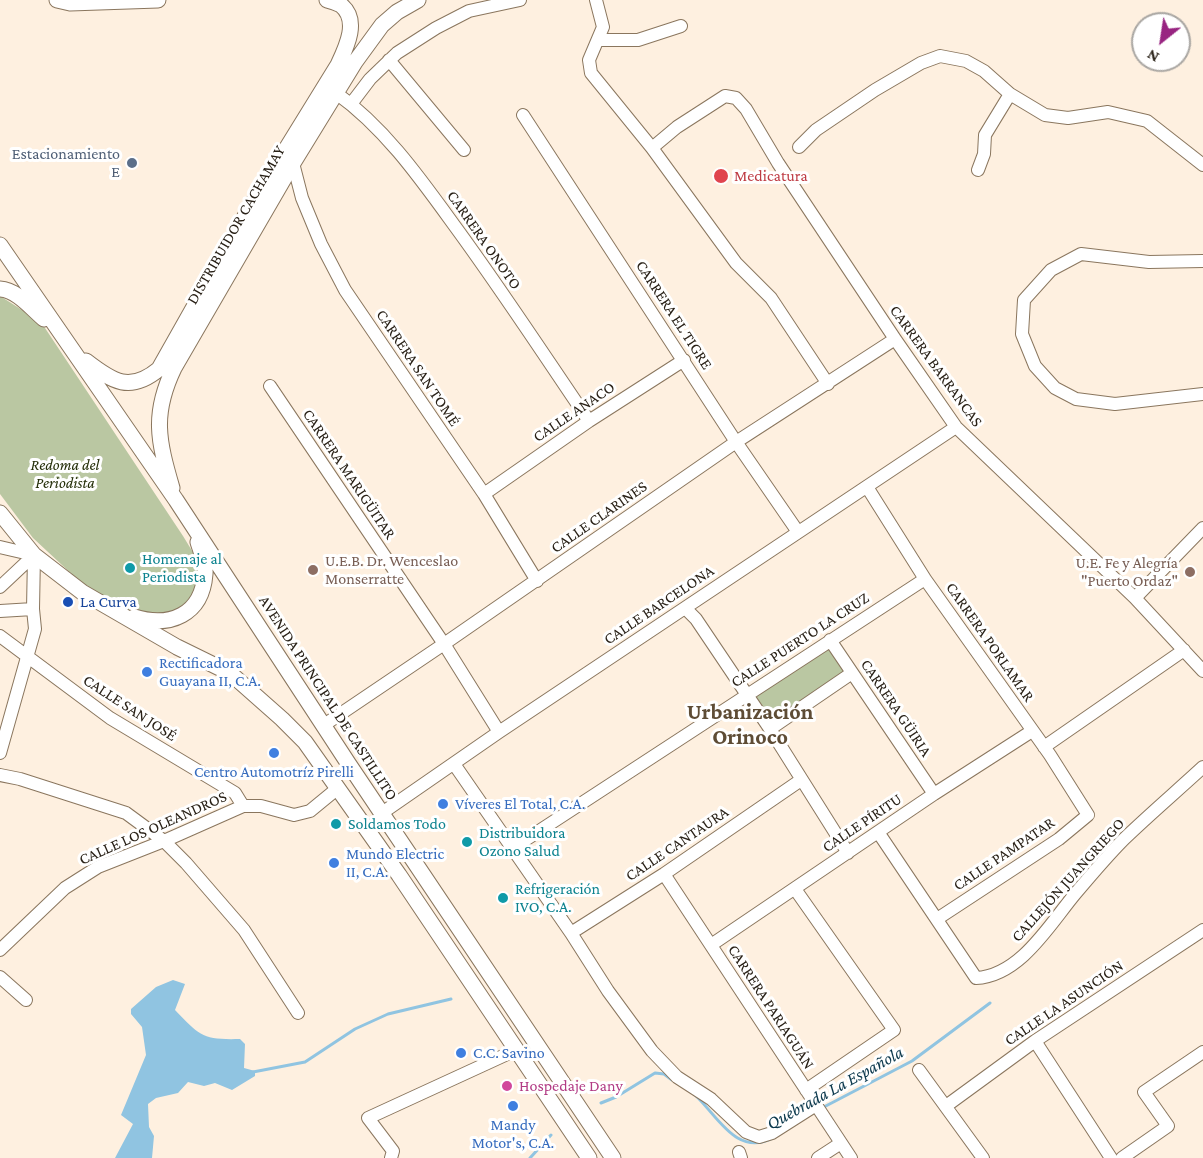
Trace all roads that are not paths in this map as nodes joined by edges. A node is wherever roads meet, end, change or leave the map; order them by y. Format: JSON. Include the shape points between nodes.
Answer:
{"nodes":[{"id":1,"x":57,"y":0,"type":"edge"},
{"id":2,"x":158,"y":0,"type":"edge"},
{"id":3,"x":327,"y":0,"type":"edge"},
{"id":4,"x":418,"y":0,"type":"edge"},
{"id":5,"x":520,"y":0,"type":"edge"},
{"id":6,"x":596,"y":0,"type":"edge"},
{"id":7,"x":681,"y":26,"type":"dead end"},
{"id":8,"x":598,"y":40,"type":"junction"},
{"id":9,"x":389,"y":60,"type":"junction"},
{"id":10,"x":336,"y":93,"type":"junction"},
{"id":11,"x":1010,"y":94,"type":"junction"},
{"id":12,"x":351,"y":104,"type":"junction"},
{"id":13,"x":523,"y":115,"type":"dead end"},
{"id":14,"x":799,"y":147,"type":"dead end"},
{"id":15,"x":652,"y":148,"type":"junction"},
{"id":16,"x":464,"y":150,"type":"dead end"},
{"id":17,"x":293,"y":163,"type":"junction"},
{"id":18,"x":1203,"y":165,"type":"edge"},
{"id":19,"x":978,"y":170,"type":"dead end"},
{"id":20,"x":0,"y":245,"type":"edge"},
{"id":21,"x":1203,"y":261,"type":"edge"},
{"id":22,"x":0,"y":290,"type":"edge"},
{"id":23,"x":895,"y":339,"type":"junction"},
{"id":24,"x":72,"y":349,"type":"junction"},
{"id":25,"x":684,"y":360,"type":"junction"},
{"id":26,"x":828,"y":384,"type":"junction"},
{"id":27,"x":270,"y":386,"type":"dead end"},
{"id":28,"x":1203,"y":394,"type":"edge"},
{"id":29,"x":589,"y":421,"type":"junction"},
{"id":30,"x":956,"y":427,"type":"junction"},
{"id":31,"x":736,"y":442,"type":"junction"},
{"id":32,"x":867,"y":487,"type":"junction"},
{"id":33,"x":484,"y":494,"type":"junction"},
{"id":34,"x":176,"y":500,"type":"junction"},
{"id":35,"x":0,"y":513,"type":"edge"},
{"id":36,"x":1203,"y":528,"type":"edge"},
{"id":37,"x":798,"y":532,"type":"junction"},
{"id":38,"x":0,"y":547,"type":"edge"},
{"id":39,"x":34,"y":555,"type":"junction"},
{"id":40,"x":925,"y":579,"type":"junction"},
{"id":41,"x":537,"y":581,"type":"junction"},
{"id":42,"x":0,"y":587,"type":"edge"},
{"id":43,"x":1135,"y":598,"type":"junction"},
{"id":44,"x":685,"y":608,"type":"junction"},
{"id":45,"x":33,"y":609,"type":"junction"},
{"id":46,"x":0,"y":611,"type":"edge"},
{"id":47,"x":113,"y":611,"type":"junction"},
{"id":48,"x":0,"y":636,"type":"edge"},
{"id":49,"x":830,"y":640,"type":"junction"},
{"id":50,"x":444,"y":644,"type":"junction"},
{"id":51,"x":1184,"y":650,"type":"junction"},
{"id":52,"x":28,"y":658,"type":"junction"},
{"id":53,"x":1203,"y":671,"type":"edge"},
{"id":54,"x":852,"y":673,"type":"junction"},
{"id":55,"x":746,"y":695,"type":"junction"},
{"id":56,"x":324,"y":724,"type":"junction"},
{"id":57,"x":770,"y":729,"type":"junction"},
{"id":58,"x":1032,"y":731,"type":"junction"},
{"id":59,"x":499,"y":732,"type":"junction"},
{"id":60,"x":1044,"y":747,"type":"junction"},
{"id":61,"x":0,"y":753,"type":"edge"},
{"id":62,"x":454,"y":764,"type":"junction"},
{"id":63,"x":1203,"y":767,"type":"edge"},
{"id":64,"x":0,"y":776,"type":"edge"},
{"id":65,"x":801,"y":780,"type":"junction"},
{"id":66,"x":338,"y":788,"type":"junction"},
{"id":67,"x":933,"y":794,"type":"junction"},
{"id":68,"x":243,"y":806,"type":"junction"},
{"id":69,"x":382,"y":813,"type":"junction"},
{"id":70,"x":1088,"y":815,"type":"joint"},
{"id":71,"x":878,"y":832,"type":"junction"},
{"id":72,"x":164,"y":841,"type":"junction"},
{"id":73,"x":513,"y":848,"type":"junction"},
{"id":74,"x":848,"y":853,"type":"junction"},
{"id":75,"x":664,"y":874,"type":"junction"},
{"id":76,"x":795,"y":889,"type":"junction"},
{"id":77,"x":937,"y":919,"type":"junction"},
{"id":78,"x":1203,"y":930,"type":"edge"},
{"id":79,"x":571,"y":933,"type":"junction"},
{"id":80,"x":711,"y":945,"type":"junction"},
{"id":81,"x":0,"y":950,"type":"edge"},
{"id":82,"x":0,"y":977,"type":"edge"},
{"id":83,"x":26,"y":1000,"type":"dead end"},
{"id":84,"x":298,"y":1013,"type":"dead end"},
{"id":85,"x":1035,"y":1041,"type":"junction"},
{"id":86,"x":516,"y":1050,"type":"junction"},
{"id":87,"x":1203,"y":1052,"type":"edge"},
{"id":88,"x":919,"y":1070,"type":"dead end"},
{"id":89,"x":806,"y":1090,"type":"junction"},
{"id":90,"x":946,"y":1106,"type":"junction"},
{"id":91,"x":818,"y":1109,"type":"junction"},
{"id":92,"x":841,"y":1143,"type":"junction"},
{"id":93,"x":391,"y":1158,"type":"edge"},
{"id":94,"x":589,"y":1158,"type":"edge"},
{"id":95,"x":613,"y":1158,"type":"edge"},
{"id":96,"x":818,"y":1158,"type":"edge"},
{"id":97,"x":851,"y":1158,"type":"edge"},
{"id":98,"x":983,"y":1158,"type":"edge"},
{"id":99,"x":1111,"y":1158,"type":"edge"},
{"id":100,"x":1122,"y":1158,"type":"edge"}],
"edges":[{"from":1,"to":2,"type":"main road"},
{"from":3,"to":24,"type":"main road","name":"DISTRIBUIDOR CACHAMAY","via":[[341,5],[349,18],[351,35],[346,48],[159,369],[145,380],[116,381]]},
{"from":4,"to":10,"type":"main road","name":"DISTRIBUIDOR CACHAMAY","via":[[382,25]]},
{"from":5,"to":9,"type":"street","via":[[470,11],[436,28]]},
{"from":6,"to":8,"type":"street","via":[[603,27]]},
{"from":7,"to":8,"type":"street","via":[[638,40]]},
{"from":8,"to":15,"type":"street","via":[[589,60],[591,73]]},
{"from":9,"to":12,"type":"street"},
{"from":9,"to":16,"type":"street"},
{"from":10,"to":12,"type":"street","name":"CARRERA ONOTO"},
{"from":10,"to":17,"type":"main road","name":"DISTRIBUIDOR CACHAMAY"},
{"from":11,"to":14,"type":"street","via":[[966,61],[940,56],[875,90],[816,130]]},
{"from":11,"to":18,"type":"street","via":[[1045,115],[1068,118],[1108,112],[1147,121]]},
{"from":11,"to":19,"type":"street","via":[[985,135]]},
{"from":12,"to":29,"type":"street","name":"CARRERA ONOTO","via":[[410,164]]},
{"from":13,"to":25,"type":"street","name":"CARRERA EL TIGRE"},
{"from":15,"to":23,"type":"street","name":"CARRERA BARRANCAS","via":[[725,96],[736,98]]},
{"from":15,"to":26,"type":"street","via":[[736,263],[771,298]]},
{"from":17,"to":33,"type":"street","name":"CARRERA SAN TOMÉ","via":[[302,198],[345,290]]},
{"from":17,"to":34,"type":"main road","name":"DISTRIBUIDOR CACHAMAY","via":[[163,390],[158,414],[160,439]]},
{"from":20,"to":24,"type":"main road"},
{"from":21,"to":28,"type":"street","via":[[1149,262],[1081,254],[1051,270],[1024,300],[1022,334],[1035,366],[1055,388],[1076,399],[1115,404]]},
{"from":22,"to":24,"type":"main road","via":[[19,297]]},
{"from":23,"to":26,"type":"street","name":"CALLE CLARINES"},
{"from":23,"to":30,"type":"street","name":"CARRERA BARRANCAS"},
{"from":24,"to":34,"type":"main road","name":"AVENIDA PRINCIPAL DE CASTILLITO"},
{"from":25,"to":29,"type":"street","name":"CALLE ANACO"},
{"from":25,"to":31,"type":"street","name":"CARRERA EL TIGRE"},
{"from":26,"to":31,"type":"street","name":"CALLE CLARINES"},
{"from":27,"to":50,"type":"street","name":"CARRERA MARIGÜITAR"},
{"from":29,"to":33,"type":"street","name":"CALLE ANACO"},
{"from":30,"to":32,"type":"street","name":"CALLE BARCELONA"},
{"from":30,"to":43,"type":"street","name":"CARRERA BARRANCAS"},
{"from":31,"to":37,"type":"street","name":"CARRERA EL TIGRE"},
{"from":31,"to":41,"type":"street","name":"CALLE CLARINES"},
{"from":32,"to":37,"type":"street","name":"CALLE BARCELONA"},
{"from":32,"to":40,"type":"street","name":"CARRERA PORLAMAR"},
{"from":33,"to":41,"type":"street","name":"CARRERA SAN TOMÉ"},
{"from":34,"to":47,"type":"main road","via":[[202,554],[205,572],[197,602],[189,611],[162,621]]},
{"from":34,"to":56,"type":"main road","name":"AVENIDA PRINCIPAL DE CASTILLITO"},
{"from":35,"to":39,"type":"main road"},
{"from":36,"to":43,"type":"street"},
{"from":37,"to":44,"type":"street","name":"CALLE BARCELONA"},
{"from":38,"to":39,"type":"street"},
{"from":39,"to":42,"type":"street"},
{"from":39,"to":45,"type":"street"},
{"from":39,"to":47,"type":"main road"},
{"from":40,"to":49,"type":"street","name":"CALLE PUERTO LA CRUZ"},
{"from":40,"to":58,"type":"street","name":"CARRERA PORLAMAR"},
{"from":41,"to":50,"type":"street","name":"CALLE CLARINES"},
{"from":43,"to":51,"type":"street","name":"CARRERA BARRANCAS"},
{"from":44,"to":55,"type":"street"},
{"from":44,"to":59,"type":"street","name":"CALLE BARCELONA"},
{"from":45,"to":46,"type":"street"},
{"from":45,"to":52,"type":"street","via":[[35,629]]},
{"from":47,"to":66,"type":"main road","via":[[230,673],[305,742]]},
{"from":48,"to":52,"type":"street","name":"CALLE SAN JOSÉ"},
{"from":49,"to":54,"type":"street","name":"CARRERA GÜIRIA"},
{"from":49,"to":55,"type":"street","name":"CALLE PUERTO LA CRUZ"},
{"from":50,"to":56,"type":"street","name":"CALLE CLARINES"},
{"from":50,"to":59,"type":"street","name":"CARRERA MARIGÜITAR"},
{"from":51,"to":53,"type":"street","name":"CARRERA BARRANCAS"},
{"from":51,"to":60,"type":"street"},
{"from":52,"to":61,"type":"street"},
{"from":52,"to":68,"type":"street","name":"CALLE SAN JOSÉ","via":[[110,718],[235,793]]},
{"from":54,"to":57,"type":"street"},
{"from":54,"to":67,"type":"street","name":"CARRERA GÜIRIA"},
{"from":55,"to":57,"type":"street"},
{"from":55,"to":73,"type":"street","name":"CALLE PUERTO LA CRUZ"},
{"from":56,"to":69,"type":"main road","name":"AVENIDA PRINCIPAL DE CASTILLITO"},
{"from":57,"to":65,"type":"street"},
{"from":58,"to":60,"type":"street","name":"CARRERA PORLAMAR"},
{"from":58,"to":67,"type":"street","name":"CALLE PÍRITU"},
{"from":59,"to":62,"type":"street","name":"CALLE BARCELONA"},
{"from":60,"to":70,"type":"street","name":"CARRERA PORLAMAR"},
{"from":62,"to":69,"type":"street","name":"CALLE BARCELONA"},
{"from":62,"to":73,"type":"street"},
{"from":63,"to":77,"type":"street","name":"CALLEJÓN JUANGRIEGO","via":[[1124,839],[1041,938],[1013,964],[976,978]]},
{"from":64,"to":72,"type":"street","via":[[126,813]]},
{"from":65,"to":74,"type":"street"},
{"from":65,"to":75,"type":"street","name":"CALLE CANTAURA"},
{"from":66,"to":68,"type":"street","name":"CALLE LOS OLEANDROS","via":[[309,811],[294,815],[261,806]]},
{"from":66,"to":86,"type":"main road"},
{"from":67,"to":71,"type":"street","name":"CALLE PÍRITU"},
{"from":68,"to":72,"type":"street","name":"CALLE LOS OLEANDROS"},
{"from":69,"to":95,"type":"main road","name":"AVENIDA PRINCIPAL DE CASTILLITO"},
{"from":70,"to":77,"type":"street","name":"CALLE PAMPATAR","via":[[1059,839]]},
{"from":71,"to":74,"type":"street","name":"CALLE PÍRITU"},
{"from":71,"to":77,"type":"street"},
{"from":72,"to":81,"type":"street","name":"CALLE LOS OLEANDROS","via":[[98,867],[65,888]]},
{"from":72,"to":84,"type":"street","via":[[244,930]]},
{"from":73,"to":79,"type":"street"},
{"from":74,"to":76,"type":"street","name":"CALLE PÍRITU"},
{"from":75,"to":79,"type":"street","name":"CALLE CANTAURA"},
{"from":75,"to":80,"type":"street","name":"CARRERA PARIAGUÁN"},
{"from":76,"to":80,"type":"street","name":"CALLE PÍRITU"},
{"from":76,"to":89,"type":"street","via":[[894,1030]]},
{"from":78,"to":85,"type":"street","name":"CALLE LA ASUNCIÓN"},
{"from":79,"to":91,"type":"street","via":[[652,1051],[677,1077],[711,1099],[746,1132],[759,1137],[772,1133]]},
{"from":80,"to":89,"type":"street","name":"CARRERA PARIAGUÁN"},
{"from":82,"to":83,"type":"street"},
{"from":85,"to":90,"type":"street","name":"CALLE LA ASUNCIÓN"},
{"from":85,"to":99,"type":"street"},
{"from":86,"to":93,"type":"street","via":[[368,1118],[393,1151]]},
{"from":86,"to":94,"type":"main road"},
{"from":87,"to":100,"type":"street","via":[[1144,1092],[1168,1126]]},
{"from":88,"to":90,"type":"street"},
{"from":89,"to":91,"type":"street","name":"CARRERA PARIAGUÁN"},
{"from":90,"to":98,"type":"street"},
{"from":91,"to":92,"type":"street","name":"CARRERA PARIAGUÁN"},
{"from":92,"to":96,"type":"street"},
{"from":92,"to":97,"type":"street","name":"CARRERA PARIAGUÁN"}]}
